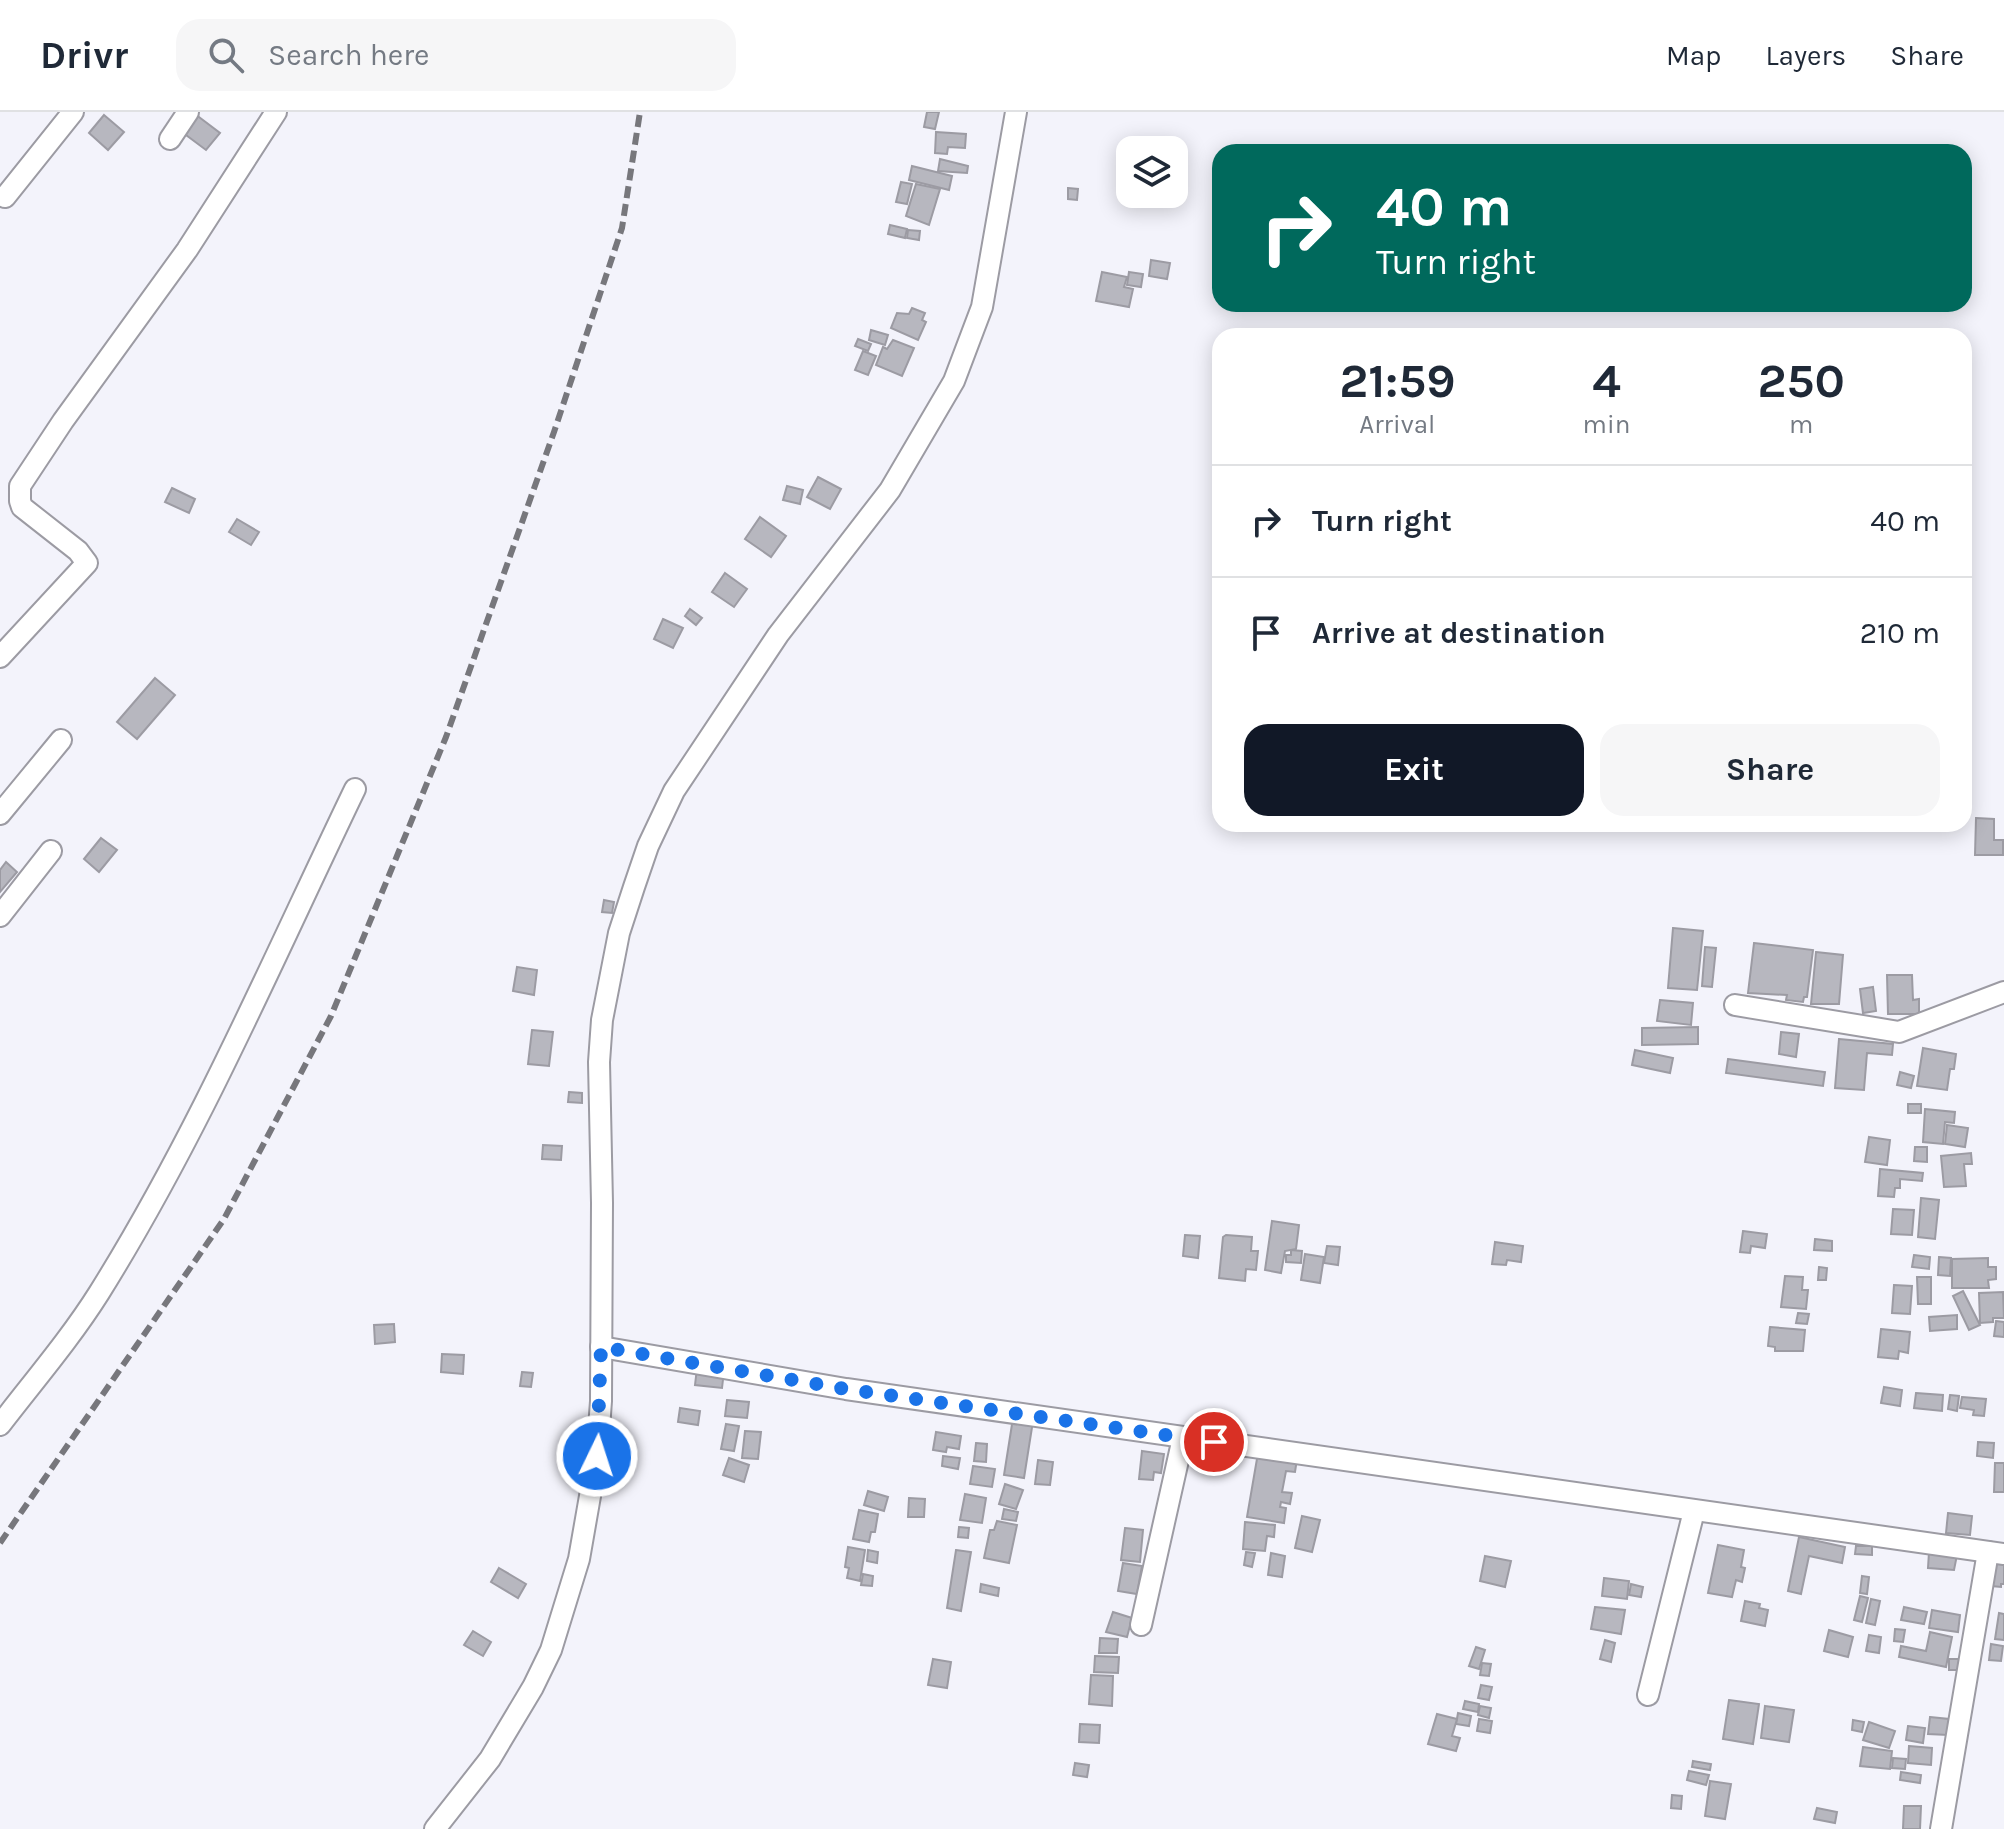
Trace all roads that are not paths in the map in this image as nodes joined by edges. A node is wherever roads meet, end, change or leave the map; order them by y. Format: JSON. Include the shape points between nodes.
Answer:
{"nodes":[{"id":1,"x":73,"y":112,"type":"edge"},
{"id":2,"x":188,"y":112,"type":"edge"},
{"id":3,"x":276,"y":112,"type":"edge"},
{"id":4,"x":1016,"y":112,"type":"edge"},
{"id":5,"x":170,"y":139,"type":"dead end"},
{"id":6,"x":5,"y":197,"type":"dead end"},
{"id":7,"x":0,"y":657,"type":"edge"},
{"id":8,"x":61,"y":740,"type":"dead end"},
{"id":9,"x":355,"y":789,"type":"dead end"},
{"id":10,"x":0,"y":814,"type":"edge"},
{"id":11,"x":51,"y":851,"type":"dead end"},
{"id":12,"x":0,"y":916,"type":"edge"},
{"id":13,"x":2004,"y":992,"type":"edge"},
{"id":14,"x":1735,"y":1005,"type":"dead end"},
{"id":15,"x":601,"y":1347,"type":"junction"},
{"id":16,"x":0,"y":1425,"type":"edge"},
{"id":17,"x":1183,"y":1438,"type":"junction"},
{"id":18,"x":1694,"y":1511,"type":"junction"},
{"id":19,"x":1996,"y":1553,"type":"edge"},
{"id":20,"x":1141,"y":1625,"type":"dead end"},
{"id":21,"x":1648,"y":1695,"type":"dead end"},
{"id":22,"x":435,"y":1829,"type":"edge"},
{"id":23,"x":1941,"y":1829,"type":"edge"}],
"edges":[{"from":1,"to":6,"type":"street"},
{"from":2,"to":5,"type":"street"},
{"from":3,"to":7,"type":"street","via":[[187,250],[20,486],[22,507],[87,563]]},
{"from":4,"to":15,"type":"street","via":[[982,307],[954,381],[890,490],[778,635],[674,791],[634,887],[602,1020]]},
{"from":8,"to":10,"type":"street"},
{"from":9,"to":16,"type":"street","via":[[208,1100],[147,1213],[97,1296]]},
{"from":11,"to":12,"type":"street"},
{"from":13,"to":14,"type":"street","via":[[1899,1032]]},
{"from":15,"to":17,"type":"street"},
{"from":15,"to":22,"type":"street","via":[[597,1456],[589,1508],[551,1650],[497,1749]]},
{"from":17,"to":18,"type":"street"},
{"from":17,"to":20,"type":"street"},
{"from":18,"to":19,"type":"street"},
{"from":18,"to":21,"type":"street"},
{"from":19,"to":23,"type":"street"}]}
